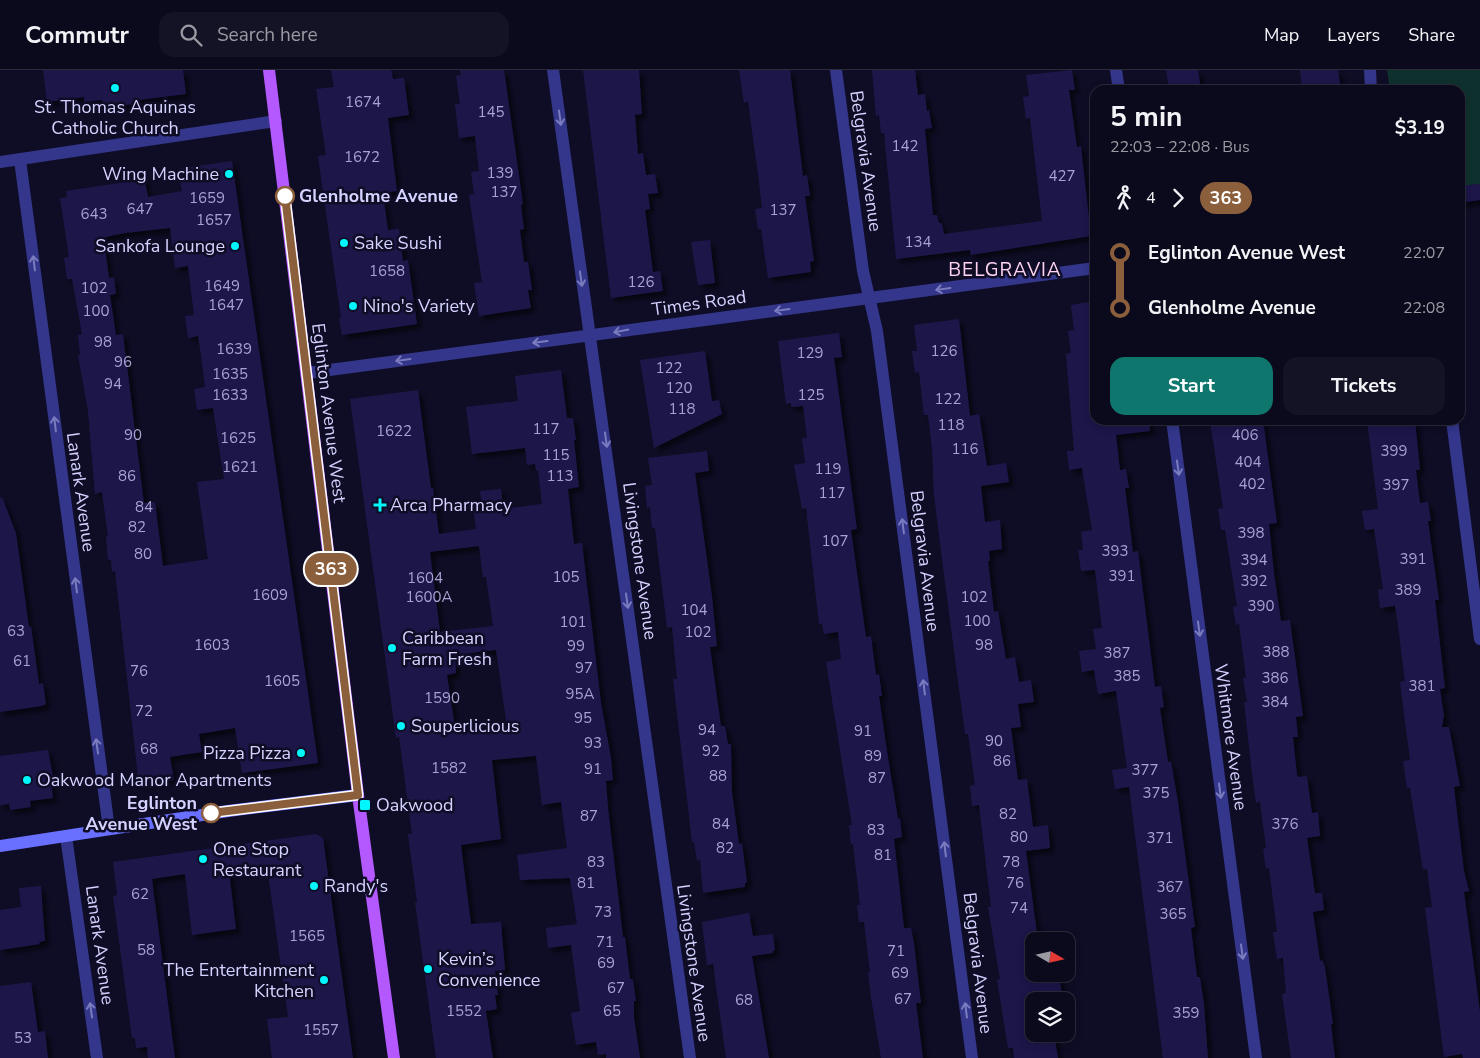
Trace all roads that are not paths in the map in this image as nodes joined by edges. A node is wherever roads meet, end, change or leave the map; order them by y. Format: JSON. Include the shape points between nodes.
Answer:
{"nodes":[{"id":1,"x":270,"y":70,"type":"edge"},
{"id":2,"x":553,"y":70,"type":"edge"},
{"id":3,"x":836,"y":70,"type":"edge"},
{"id":4,"x":1116,"y":70,"type":"edge"},
{"id":5,"x":1370,"y":70,"type":"edge"},
{"id":6,"x":1118,"y":85,"type":"edge"},
{"id":7,"x":1372,"y":85,"type":"edge"},
{"id":8,"x":276,"y":121,"type":"junction"},
{"id":9,"x":20,"y":160,"type":"junction"},
{"id":10,"x":0,"y":162,"type":"edge"},
{"id":11,"x":1090,"y":269,"type":"edge"},
{"id":12,"x":870,"y":298,"type":"junction"},
{"id":13,"x":589,"y":336,"type":"junction"},
{"id":14,"x":307,"y":373,"type":"junction"},
{"id":15,"x":1173,"y":425,"type":"edge"},
{"id":16,"x":1453,"y":425,"type":"edge"},
{"id":17,"x":1480,"y":639,"type":"edge"},
{"id":18,"x":358,"y":795,"type":"junction"},
{"id":19,"x":109,"y":829,"type":"junction"},
{"id":20,"x":66,"y":836,"type":"junction"},
{"id":21,"x":0,"y":846,"type":"edge"},
{"id":22,"x":97,"y":1058,"type":"edge"},
{"id":23,"x":394,"y":1058,"type":"edge"},
{"id":24,"x":690,"y":1058,"type":"edge"},
{"id":25,"x":972,"y":1058,"type":"edge"},
{"id":26,"x":1256,"y":1058,"type":"edge"}],
"edges":[{"from":1,"to":8,"type":"main road","name":"Eglinton Avenue West"},
{"from":2,"to":13,"type":"street","name":"Livingstone Avenue","one_way":true},
{"from":3,"to":12,"type":"street","name":"Belgravia Avenue","via":[[863,271]]},
{"from":4,"to":6,"type":"street"},
{"from":5,"to":7,"type":"street"},
{"from":8,"to":9,"type":"street"},
{"from":8,"to":14,"type":"main road","name":"Eglinton Avenue West"},
{"from":9,"to":10,"type":"street"},
{"from":19,"to":9,"type":"street","name":"Lanark Avenue","one_way":true},
{"from":11,"to":12,"type":"street","name":"Times Road","one_way":true},
{"from":12,"to":13,"type":"street","name":"Times Road","one_way":true},
{"from":25,"to":12,"type":"street","name":"Belgravia Avenue","one_way":true,"via":[[877,331]]},
{"from":13,"to":14,"type":"street","name":"Times Road","one_way":true},
{"from":13,"to":24,"type":"street","name":"Livingstone Avenue","one_way":true,"via":[[596,367]]},
{"from":14,"to":18,"type":"main road","name":"Eglinton Avenue West"},
{"from":15,"to":26,"type":"street","name":"Whitmore Avenue","one_way":true},
{"from":16,"to":17,"type":"street"},
{"from":18,"to":19,"type":"street","via":[[228,810]]},
{"from":18,"to":23,"type":"main road","name":"Eglinton Avenue West"},
{"from":19,"to":20,"type":"street"},
{"from":20,"to":21,"type":"street"},
{"from":22,"to":20,"type":"street","name":"Lanark Avenue","one_way":true}]}
